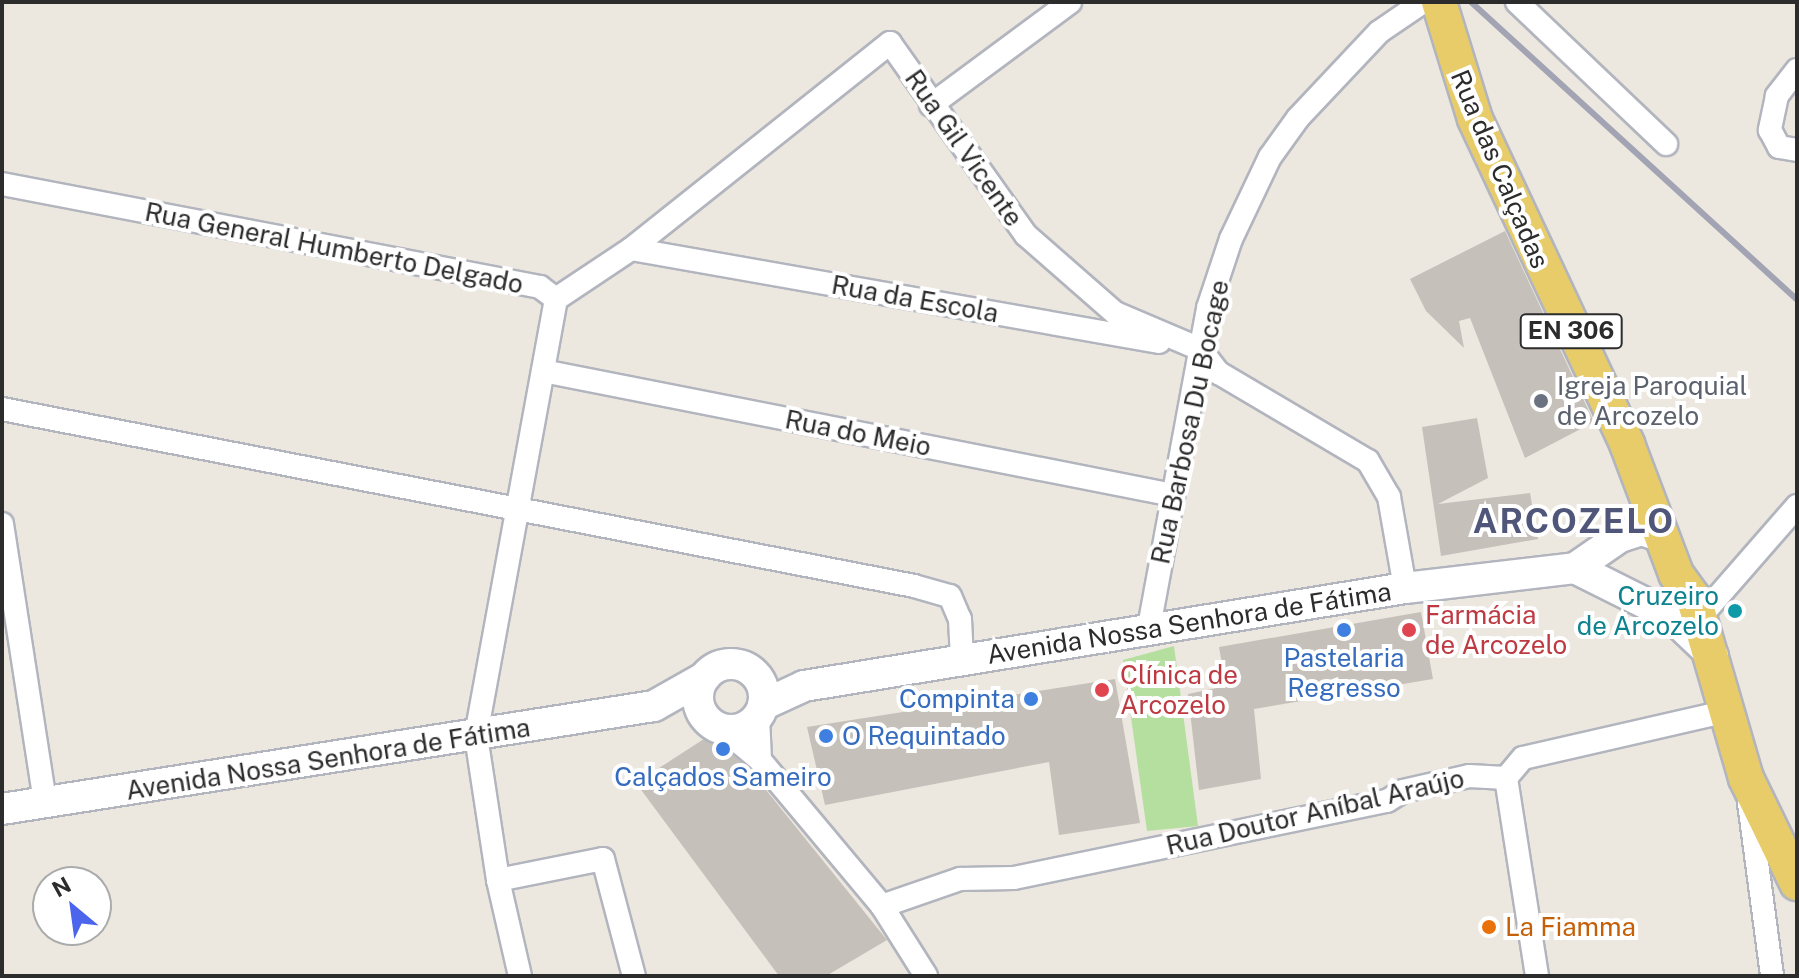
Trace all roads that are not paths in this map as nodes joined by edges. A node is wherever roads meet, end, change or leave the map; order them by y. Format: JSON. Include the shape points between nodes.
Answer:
{"nodes":[{"id":1,"x":1070,"y":2,"type":"edge"},
{"id":2,"x":1423,"y":2,"type":"edge"},
{"id":3,"x":1439,"y":2,"type":"edge"},
{"id":4,"x":1517,"y":2,"type":"edge"},
{"id":5,"x":1797,"y":70,"type":"edge"},
{"id":6,"x":931,"y":105,"type":"junction"},
{"id":7,"x":1666,"y":144,"type":"dead end"},
{"id":8,"x":1797,"y":150,"type":"edge"},
{"id":9,"x":2,"y":184,"type":"edge"},
{"id":10,"x":631,"y":249,"type":"junction"},
{"id":11,"x":556,"y":299,"type":"junction"},
{"id":12,"x":1200,"y":349,"type":"junction"},
{"id":13,"x":543,"y":371,"type":"junction"},
{"id":14,"x":2,"y":409,"type":"edge"},
{"id":15,"x":1645,"y":492,"type":"junction"},
{"id":16,"x":1173,"y":495,"type":"junction"},
{"id":17,"x":1797,"y":506,"type":"edge"},
{"id":18,"x":521,"y":512,"type":"junction"},
{"id":19,"x":2,"y":524,"type":"edge"},
{"id":20,"x":1620,"y":537,"type":"junction"},
{"id":21,"x":1662,"y":537,"type":"junction"},
{"id":22,"x":1575,"y":568,"type":"junction"},
{"id":23,"x":1676,"y":574,"type":"junction"},
{"id":24,"x":1405,"y":588,"type":"junction"},
{"id":25,"x":8,"y":594,"type":"edge"},
{"id":26,"x":1635,"y":597,"type":"junction"},
{"id":27,"x":1701,"y":616,"type":"junction"},
{"id":28,"x":1149,"y":627,"type":"junction"},
{"id":29,"x":1713,"y":656,"type":"junction"},
{"id":30,"x":962,"y":660,"type":"junction"},
{"id":31,"x":751,"y":670,"type":"junction"},
{"id":32,"x":705,"y":677,"type":"junction"},
{"id":33,"x":804,"y":686,"type":"junction"},
{"id":34,"x":654,"y":706,"type":"junction"},
{"id":35,"x":760,"y":710,"type":"junction"},
{"id":36,"x":1729,"y":711,"type":"junction"},
{"id":37,"x":718,"y":726,"type":"junction"},
{"id":38,"x":476,"y":736,"type":"junction"},
{"id":39,"x":760,"y":760,"type":"junction"},
{"id":40,"x":1506,"y":778,"type":"junction"},
{"id":41,"x":1746,"y":778,"type":"junction"},
{"id":42,"x":45,"y":803,"type":"junction"},
{"id":43,"x":2,"y":809,"type":"edge"},
{"id":44,"x":1797,"y":834,"type":"edge"},
{"id":45,"x":498,"y":880,"type":"junction"},
{"id":46,"x":1797,"y":883,"type":"edge"},
{"id":47,"x":882,"y":906,"type":"junction"},
{"id":48,"x":520,"y":976,"type":"edge"},
{"id":49,"x":634,"y":976,"type":"edge"},
{"id":50,"x":926,"y":976,"type":"edge"},
{"id":51,"x":1537,"y":976,"type":"edge"},
{"id":52,"x":1772,"y":976,"type":"edge"}],
"edges":[{"from":1,"to":6,"type":"street"},
{"from":2,"to":12,"type":"street","name":"Rua Barbosa Du Bocage","via":[[1379,32],[1332,77],[1270,157],[1231,239]]},
{"from":3,"to":15,"type":"main road","name":"Rua das Calçadas","number":"EN 306","via":[[1475,119]]},
{"from":4,"to":7,"type":"street"},
{"from":5,"to":8,"type":"street","via":[[1777,96],[1770,130],[1779,147]]},
{"from":6,"to":10,"type":"street","name":"Rua Gil Vicente","via":[[890,43]]},
{"from":6,"to":12,"type":"street","name":"Rua Gil Vicente","via":[[1026,235],[1115,313]]},
{"from":9,"to":11,"type":"street","name":"Rua General Humberto Delgado","via":[[540,287]]},
{"from":10,"to":11,"type":"street"},
{"from":10,"to":12,"type":"street","name":"Rua da Escola"},
{"from":11,"to":13,"type":"street","name":"Rua General Humberto Delgado"},
{"from":12,"to":16,"type":"street","name":"Rua Barbosa Du Bocage"},
{"from":12,"to":24,"type":"street","name":"Rua Gil Vicente","via":[[1219,373],[1368,461],[1389,497]]},
{"from":13,"to":16,"type":"street","name":"Rua do Meio"},
{"from":13,"to":18,"type":"street","name":"Rua General Humberto Delgado"},
{"from":14,"to":18,"type":"street"},
{"from":15,"to":20,"type":"street"},
{"from":15,"to":21,"type":"main road","name":"Rua das Calçadas","number":"EN 306"},
{"from":16,"to":28,"type":"street","name":"Rua Barbosa Du Bocage"},
{"from":17,"to":27,"type":"street"},
{"from":18,"to":30,"type":"street","via":[[950,596],[960,619]]},
{"from":18,"to":38,"type":"street","name":"Rua General Humberto Delgado"},
{"from":19,"to":25,"type":"street"},
{"from":20,"to":21,"type":"street","via":[[1641,530]]},
{"from":20,"to":22,"type":"street"},
{"from":20,"to":26,"type":"street","via":[[1612,555]]},
{"from":21,"to":23,"type":"main road","name":"Rua das Calçadas","number":"EN 306"},
{"from":22,"to":24,"type":"street","name":"Avenida Nossa Senhora de Fátima"},
{"from":22,"to":26,"type":"street"},
{"from":23,"to":26,"type":"street","via":[[1665,591]]},
{"from":23,"to":27,"type":"main road","name":"Rua das Calçadas","number":"EN 306"},
{"from":24,"to":28,"type":"street","name":"Avenida Nossa Senhora de Fátima"},
{"from":25,"to":42,"type":"street"},
{"from":26,"to":29,"type":"street","via":[[1671,616]]},
{"from":27,"to":29,"type":"main road","name":"Rua das Calçadas","number":"EN 306"},
{"from":28,"to":30,"type":"street","name":"Avenida Nossa Senhora de Fátima"},
{"from":29,"to":36,"type":"main road","name":"Rua das Calçadas","number":"EN 306"},
{"from":30,"to":33,"type":"street","name":"Avenida Nossa Senhora de Fátima"},
{"from":31,"to":32,"type":"street","via":[[722,665]]},
{"from":31,"to":33,"type":"street","name":"Avenida Nossa Senhora de Fátima"},
{"from":31,"to":35,"type":"street","via":[[763,686]]},
{"from":32,"to":34,"type":"street","name":"Avenida Nossa Senhora de Fátima"},
{"from":32,"to":37,"type":"street","via":[[700,707]]},
{"from":33,"to":35,"type":"street","name":"Avenida Nossa Senhora de Fátima"},
{"from":34,"to":37,"type":"street","name":"Avenida Nossa Senhora de Fátima"},
{"from":34,"to":38,"type":"street","name":"Avenida Nossa Senhora de Fátima"},
{"from":35,"to":37,"type":"street","via":[[743,727]]},
{"from":35,"to":39,"type":"street"},
{"from":36,"to":40,"type":"street","via":[[1523,758]]},
{"from":36,"to":41,"type":"main road","name":"Rua das Calçadas","number":"EN 306"},
{"from":37,"to":39,"type":"street"},
{"from":38,"to":42,"type":"street","name":"Avenida Nossa Senhora de Fátima"},
{"from":38,"to":45,"type":"street"},
{"from":39,"to":47,"type":"street"},
{"from":40,"to":47,"type":"street","name":"Rua Doutor Aníbal Araújo","via":[[1469,776],[1403,791],[1387,801],[1014,878],[960,879]]},
{"from":40,"to":51,"type":"street"},
{"from":41,"to":44,"type":"main road","name":"Rua das Calçadas","number":"EN 306"},
{"from":41,"to":46,"type":"main road","name":"Rua das Calçadas","number":"EN 306"},
{"from":41,"to":52,"type":"street"},
{"from":42,"to":43,"type":"street","name":"Avenida Nossa Senhora de Fátima"},
{"from":45,"to":48,"type":"street"},
{"from":45,"to":49,"type":"street","via":[[603,859]]},
{"from":47,"to":50,"type":"street"}]}
